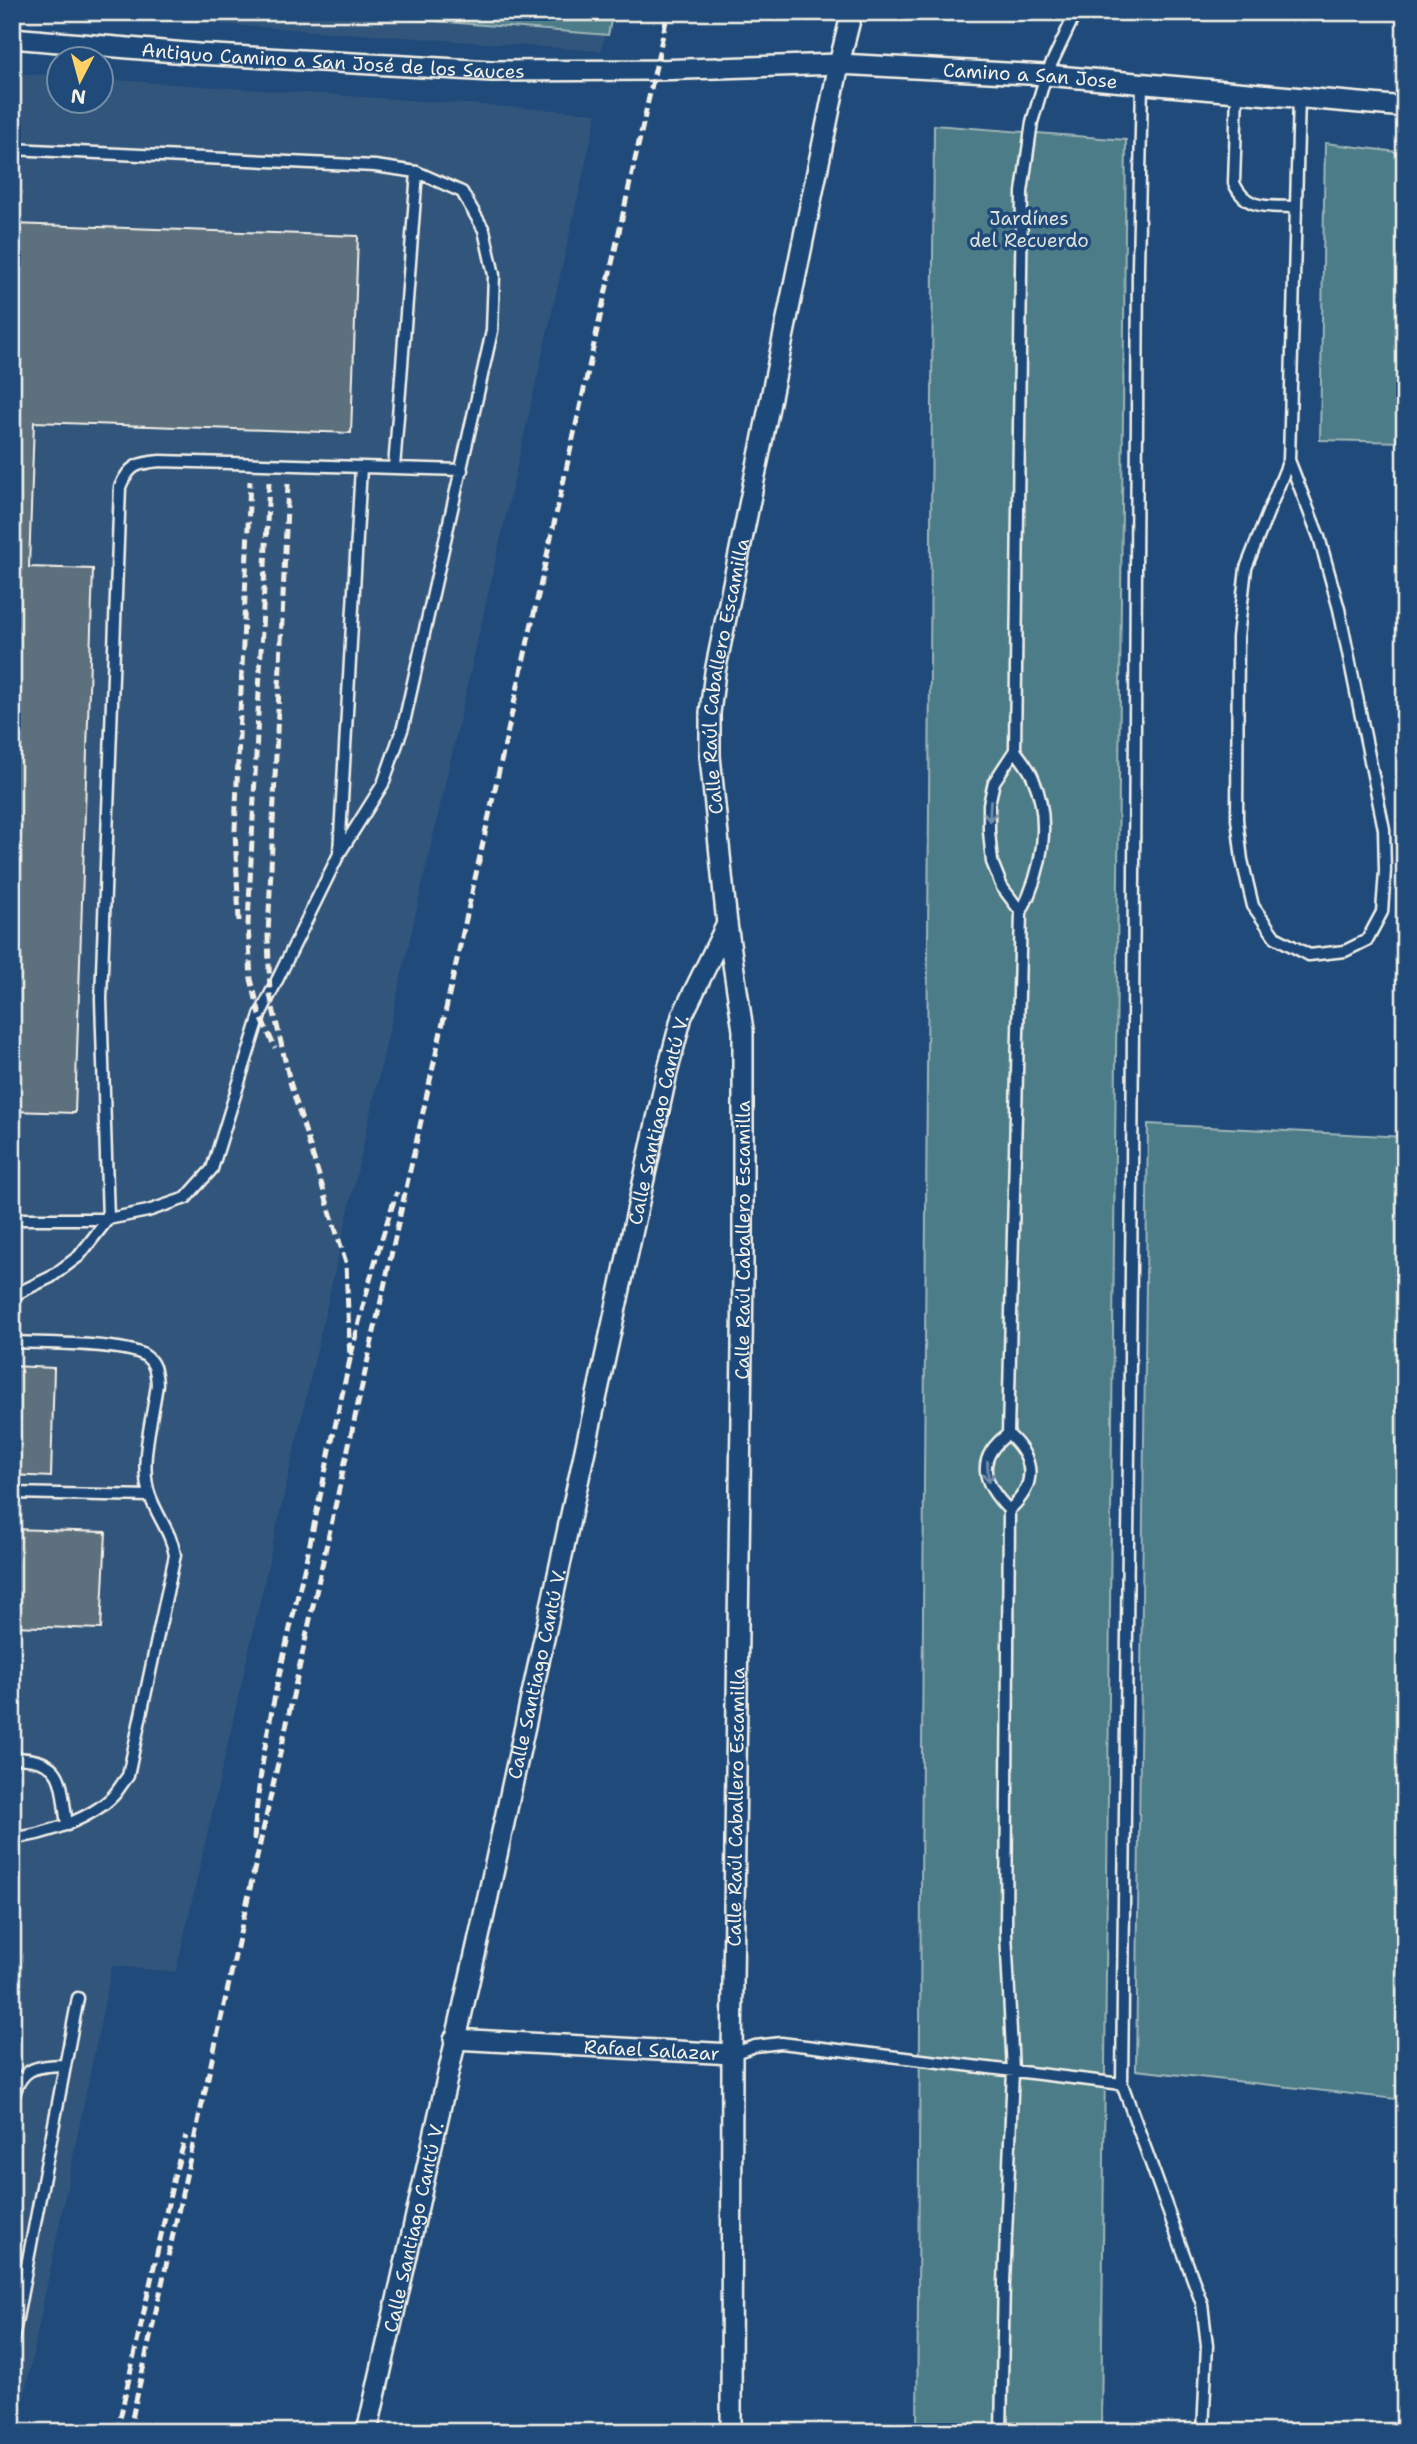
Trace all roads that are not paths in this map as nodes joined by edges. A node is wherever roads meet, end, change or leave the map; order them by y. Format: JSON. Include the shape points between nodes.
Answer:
{"nodes":[{"id":1,"x":852,"y":12,"type":"edge"},
{"id":2,"x":1076,"y":12,"type":"edge"},
{"id":3,"x":12,"y":38,"type":"edge"},
{"id":4,"x":839,"y":64,"type":"junction"},
{"id":5,"x":655,"y":70,"type":"joint"},
{"id":6,"x":1046,"y":75,"type":"junction"},
{"id":7,"x":1142,"y":84,"type":"junction"},
{"id":8,"x":1237,"y":92,"type":"junction"},
{"id":9,"x":1299,"y":96,"type":"junction"},
{"id":10,"x":1405,"y":107,"type":"edge"},
{"id":11,"x":12,"y":149,"type":"edge"},
{"id":12,"x":417,"y":172,"type":"junction"},
{"id":13,"x":1296,"y":207,"type":"junction"},
{"id":14,"x":1289,"y":460,"type":"junction"},
{"id":15,"x":361,"y":467,"type":"junction"},
{"id":16,"x":394,"y":468,"type":"junction"},
{"id":17,"x":462,"y":470,"type":"junction"},
{"id":18,"x":1015,"y":750,"type":"junction"},
{"id":19,"x":339,"y":854,"type":"junction"},
{"id":20,"x":1021,"y":912,"type":"junction"},
{"id":21,"x":727,"y":924,"type":"junction"},
{"id":22,"x":12,"y":1219,"type":"edge"},
{"id":23,"x":108,"y":1219,"type":"junction"},
{"id":24,"x":12,"y":1296,"type":"edge"},
{"id":25,"x":12,"y":1342,"type":"edge"},
{"id":26,"x":1008,"y":1434,"type":"junction"},
{"id":27,"x":12,"y":1493,"type":"edge"},
{"id":28,"x":150,"y":1496,"type":"junction"},
{"id":29,"x":1009,"y":1510,"type":"junction"},
{"id":30,"x":12,"y":1758,"type":"edge"},
{"id":31,"x":67,"y":1825,"type":"junction"},
{"id":32,"x":12,"y":1838,"type":"edge"},
{"id":33,"x":78,"y":1998,"type":"dead end"},
{"id":34,"x":454,"y":2039,"type":"junction"},
{"id":35,"x":732,"y":2053,"type":"junction"},
{"id":36,"x":65,"y":2065,"type":"junction"},
{"id":37,"x":1013,"y":2071,"type":"junction"},
{"id":38,"x":1122,"y":2084,"type":"junction"},
{"id":39,"x":12,"y":2102,"type":"edge"},
{"id":40,"x":12,"y":2344,"type":"edge"},
{"id":41,"x":367,"y":2432,"type":"edge"},
{"id":42,"x":731,"y":2432,"type":"edge"},
{"id":43,"x":1001,"y":2432,"type":"edge"},
{"id":44,"x":1203,"y":2432,"type":"edge"}],
"edges":[{"from":1,"to":4,"type":"street","name":"Calle Raúl Caballero Escamilla"},
{"from":2,"to":6,"type":"lane"},
{"from":3,"to":5,"type":"street","name":"Antiguo Camino a San José de los Sauces","via":[[390,67]]},
{"from":4,"to":5,"type":"street","name":"Camino a San Jose"},
{"from":4,"to":6,"type":"street","name":"Camino a San Jose"},
{"from":4,"to":21,"type":"street","name":"Calle Raúl Caballero Escamilla","via":[[715,672],[710,756]]},
{"from":6,"to":7,"type":"street","name":"Camino a San Jose"},
{"from":6,"to":18,"type":"lane","via":[[1027,145],[1022,192]]},
{"from":7,"to":8,"type":"street","name":"Camino a San Jose"},
{"from":7,"to":38,"type":"lane"},
{"from":8,"to":9,"type":"street","name":"Camino a San Jose"},
{"from":8,"to":13,"type":"lane","via":[[1234,183],[1240,196],[1254,204]]},
{"from":9,"to":10,"type":"street","name":"Camino a San Jose"},
{"from":9,"to":13,"type":"lane"},
{"from":11,"to":12,"type":"lane","via":[[375,166]]},
{"from":12,"to":16,"type":"lane"},
{"from":12,"to":17,"type":"lane","via":[[462,192],[484,230],[494,275],[492,331]]},
{"from":13,"to":14,"type":"lane"},
{"from":14,"to":14,"type":"lane","via":[[1246,568],[1238,637],[1237,819],[1253,906],[1275,937],[1309,955],[1345,951],[1367,940],[1382,912],[1384,829],[1339,609],[1319,537]]},
{"from":15,"to":16,"type":"lane"},
{"from":15,"to":19,"type":"lane"},
{"from":15,"to":23,"type":"lane","via":[[160,461],[139,463],[126,473],[120,487],[101,999]]},
{"from":16,"to":17,"type":"lane"},
{"from":17,"to":19,"type":"lane","via":[[403,727],[383,784]]},
{"from":18,"to":20,"type":"lane","via":[[1033,776],[1042,804],[1039,866]]},
{"from":18,"to":20,"type":"lane","one_way":true,"via":[[994,782],[989,831],[992,862],[1002,887]]},
{"from":19,"to":23,"type":"lane","via":[[260,1015],[212,1169],[186,1198],[148,1212]]},
{"from":20,"to":26,"type":"lane"},
{"from":21,"to":34,"type":"street","name":"Calle Santiago Cantú V.","via":[[682,1016],[667,1073]]},
{"from":21,"to":35,"type":"street","name":"Calle Raúl Caballero Escamilla","via":[[743,1030]]},
{"from":22,"to":23,"type":"lane"},
{"from":23,"to":24,"type":"lane","via":[[79,1256],[51,1277]]},
{"from":25,"to":28,"type":"lane","via":[[145,1355],[156,1368],[157,1384],[146,1457]]},
{"from":26,"to":29,"type":"lane","via":[[1025,1453],[1030,1468],[1022,1499]]},
{"from":26,"to":29,"type":"lane","one_way":true,"via":[[988,1455],[985,1470],[989,1488]]},
{"from":27,"to":28,"type":"lane"},
{"from":28,"to":31,"type":"lane","via":[[172,1537],[175,1555],[128,1776],[113,1797]]},
{"from":29,"to":37,"type":"lane","via":[[1006,1933]]},
{"from":30,"to":31,"type":"lane","via":[[47,1763],[59,1775]]},
{"from":31,"to":32,"type":"lane"},
{"from":33,"to":36,"type":"lane"},
{"from":34,"to":35,"type":"street","name":"Rafael Salazar"},
{"from":34,"to":41,"type":"street","name":"Calle Santiago Cantú V."},
{"from":35,"to":37,"type":"lane","name":"Rafael Salazar","via":[[780,2043]]},
{"from":35,"to":42,"type":"street","name":"Calle Raúl Caballero Escamilla"},
{"from":36,"to":39,"type":"lane","via":[[26,2072],[16,2085]]},
{"from":36,"to":40,"type":"lane"},
{"from":37,"to":38,"type":"lane","name":"Rafael Salazar"},
{"from":37,"to":43,"type":"lane"},
{"from":38,"to":44,"type":"lane","via":[[1202,2304],[1207,2345]]}]}
